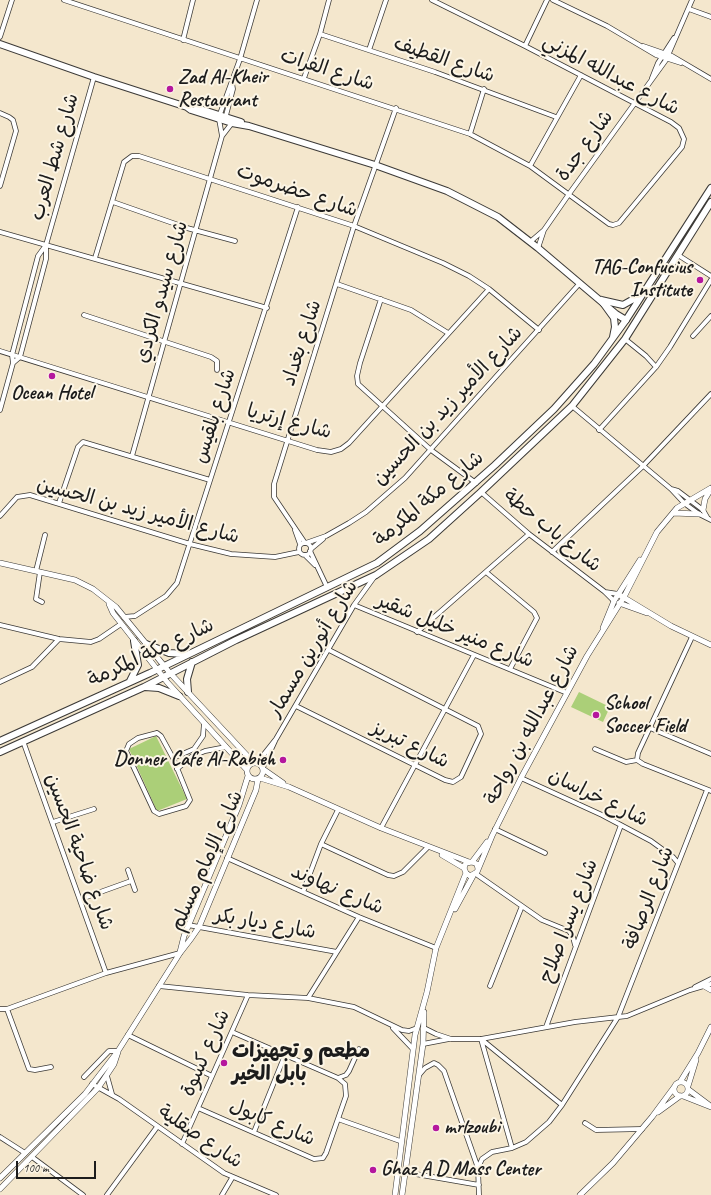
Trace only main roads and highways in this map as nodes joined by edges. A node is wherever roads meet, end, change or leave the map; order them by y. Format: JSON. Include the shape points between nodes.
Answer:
{"nodes":[{"id":1,"x":0,"y":44,"type":"edge"},
{"id":2,"x":222,"y":117,"type":"junction"},
{"id":3,"x":249,"y":126,"type":"junction"},
{"id":4,"x":711,"y":188,"type":"edge"},
{"id":5,"x":711,"y":202,"type":"edge"},
{"id":6,"x":642,"y":294,"type":"junction"},
{"id":7,"x":601,"y":300,"type":"junction"},
{"id":8,"x":626,"y":320,"type":"junction"},
{"id":9,"x":636,"y":322,"type":"junction"},
{"id":10,"x":611,"y":343,"type":"junction"},
{"id":11,"x":134,"y":641,"type":"road end"},
{"id":12,"x":146,"y":644,"type":"road end"},
{"id":13,"x":187,"y":654,"type":"junction"},
{"id":14,"x":192,"y":662,"type":"junction"},
{"id":15,"x":130,"y":681,"type":"junction"},
{"id":16,"x":144,"y":687,"type":"junction"},
{"id":17,"x":188,"y":692,"type":"road end"},
{"id":18,"x":179,"y":696,"type":"road end"},
{"id":19,"x":0,"y":741,"type":"edge"},
{"id":20,"x":0,"y":752,"type":"edge"}],
"edges":[{"from":1,"to":2,"type":"main road"},
{"from":2,"to":3,"type":"main road"},
{"from":2,"to":3,"type":"main road","via":[[232,123]]},
{"from":3,"to":7,"type":"main road","via":[[375,164],[479,206],[498,217]]},
{"from":4,"to":6,"type":"main road","name":"شارع مكة المكرمة"},
{"from":5,"to":9,"type":"main road","name":"شارع مكة المكرمة"},
{"from":6,"to":7,"type":"main road","via":[[623,304]]},
{"from":6,"to":8,"type":"main road","name":"شارع مكة المكرمة"},
{"from":7,"to":8,"type":"main road"},
{"from":7,"to":10,"type":"main road","via":[[615,322]]},
{"from":8,"to":9,"type":"main road"},
{"from":8,"to":10,"type":"main road","name":"شارع مكة المكرمة"},
{"from":9,"to":14,"type":"main road","name":"شارع مكة المكرمة","via":[[572,406],[429,539],[376,575]]},
{"from":10,"to":13,"type":"main road","name":"شارع مكة المكرمة","via":[[554,409],[476,483],[388,556]]},
{"from":11,"to":15,"type":"main road","via":[[138,665]]},
{"from":12,"to":13,"type":"main road","via":[[169,653]]},
{"from":13,"to":15,"type":"main road","name":"شارع مكة المكرمة"},
{"from":14,"to":16,"type":"main road","name":"شارع مكة المكرمة"},
{"from":14,"to":17,"type":"main road","via":[[187,679]]},
{"from":15,"to":19,"type":"main road","name":"شارع مكة المكرمة"},
{"from":16,"to":18,"type":"main road","via":[[159,688]]},
{"from":16,"to":20,"type":"main road","name":"شارع مكة المكرمة"}]}
